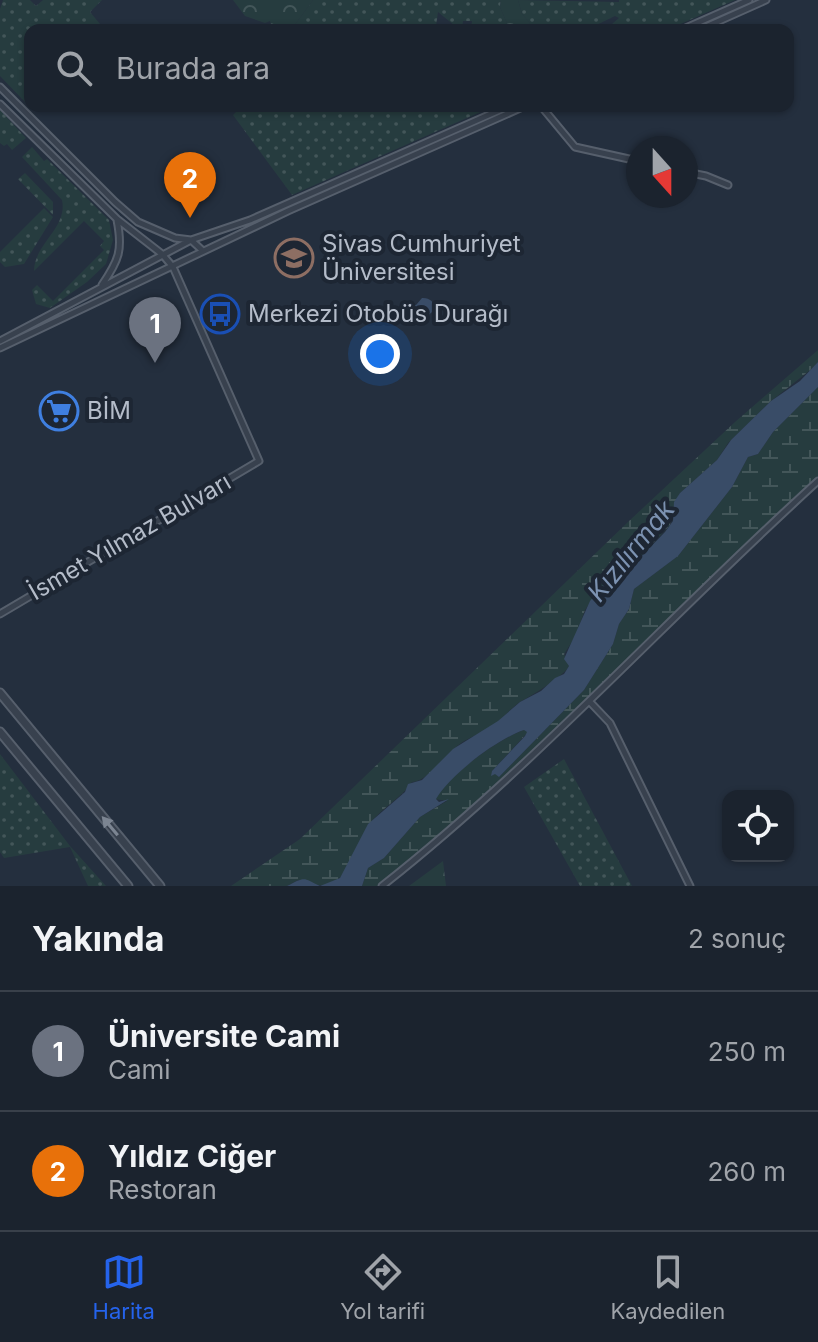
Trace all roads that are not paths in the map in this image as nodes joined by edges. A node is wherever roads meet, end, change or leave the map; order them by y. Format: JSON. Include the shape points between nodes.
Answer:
{"nodes":[{"id":1,"x":749,"y":0,"type":"edge"},
{"id":2,"x":766,"y":0,"type":"edge"},
{"id":3,"x":695,"y":24,"type":"edge"},
{"id":4,"x":712,"y":24,"type":"edge"},
{"id":5,"x":0,"y":87,"type":"edge"},
{"id":6,"x":0,"y":104,"type":"edge"},
{"id":7,"x":24,"y":111,"type":"edge"},
{"id":8,"x":25,"y":112,"type":"edge"},
{"id":9,"x":495,"y":112,"type":"edge"},
{"id":10,"x":512,"y":112,"type":"edge"},
{"id":11,"x":546,"y":112,"type":"edge"},
{"id":12,"x":626,"y":158,"type":"edge"},
{"id":13,"x":698,"y":174,"type":"edge"},
{"id":14,"x":728,"y":185,"type":"dead end"},
{"id":15,"x":117,"y":219,"type":"junction"},
{"id":16,"x":191,"y":240,"type":"junction"},
{"id":17,"x":203,"y":251,"type":"junction"},
{"id":18,"x":162,"y":254,"type":"junction"},
{"id":19,"x":173,"y":267,"type":"junction"},
{"id":20,"x":99,"y":289,"type":"junction"},
{"id":21,"x":0,"y":341,"type":"edge"},
{"id":22,"x":0,"y":348,"type":"edge"},
{"id":23,"x":818,"y":481,"type":"edge"},
{"id":24,"x":0,"y":614,"type":"edge"},
{"id":25,"x":0,"y":693,"type":"edge"},
{"id":26,"x":590,"y":702,"type":"junction"},
{"id":27,"x":0,"y":732,"type":"edge"},
{"id":28,"x":128,"y":886,"type":"edge"},
{"id":29,"x":160,"y":886,"type":"edge"},
{"id":30,"x":382,"y":886,"type":"edge"},
{"id":31,"x":690,"y":886,"type":"edge"}],
"edges":[{"from":1,"to":3,"type":"street"},
{"from":2,"to":4,"type":"street"},
{"from":5,"to":7,"type":"street"},
{"from":6,"to":15,"type":"street"},
{"from":8,"to":16,"type":"street","via":[[138,222]]},
{"from":9,"to":16,"type":"street","via":[[250,220]]},
{"from":10,"to":17,"type":"street"},
{"from":11,"to":12,"type":"street","via":[[575,147]]},
{"from":13,"to":14,"type":"street"},
{"from":15,"to":18,"type":"street"},
{"from":15,"to":20,"type":"street","via":[[119,257]]},
{"from":16,"to":17,"type":"street"},
{"from":16,"to":18,"type":"street"},
{"from":17,"to":19,"type":"street"},
{"from":18,"to":19,"type":"street"},
{"from":18,"to":20,"type":"street"},
{"from":19,"to":22,"type":"street"},
{"from":19,"to":24,"type":"street","name":"İsmet Yılmaz Bulvarı","via":[[259,461]]},
{"from":20,"to":21,"type":"street"},
{"from":23,"to":26,"type":"street"},
{"from":29,"to":25,"type":"street","one_way":true},
{"from":26,"to":30,"type":"street"},
{"from":26,"to":31,"type":"street","via":[[610,723]]},
{"from":27,"to":28,"type":"street"}]}
